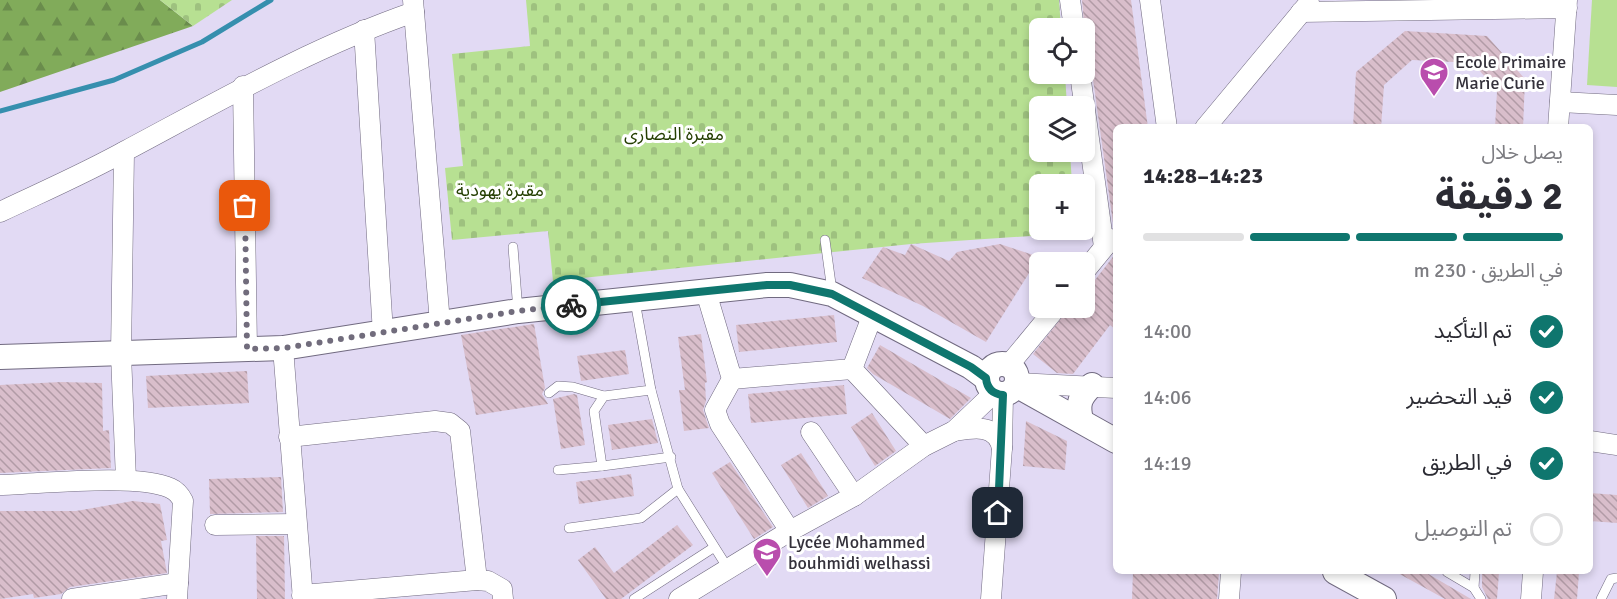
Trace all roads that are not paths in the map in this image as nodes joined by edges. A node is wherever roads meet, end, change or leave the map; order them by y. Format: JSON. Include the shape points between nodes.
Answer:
{"nodes":[{"id":1,"x":1070,"y":0,"type":"edge"},
{"id":2,"x":1150,"y":0,"type":"edge"},
{"id":3,"x":1567,"y":4,"type":"edge"},
{"id":4,"x":414,"y":6,"type":"edge"},
{"id":5,"x":1306,"y":6,"type":"edge"},
{"id":6,"x":1073,"y":18,"type":"edge"},
{"id":7,"x":364,"y":30,"type":"junction"},
{"id":8,"x":1082,"y":84,"type":"edge"},
{"id":9,"x":243,"y":86,"type":"junction"},
{"id":10,"x":1560,"y":102,"type":"junction"},
{"id":11,"x":1617,"y":105,"type":"edge"},
{"id":12,"x":1166,"y":124,"type":"edge"},
{"id":13,"x":1208,"y":124,"type":"edge"},
{"id":14,"x":1558,"y":124,"type":"edge"},
{"id":15,"x":124,"y":152,"type":"junction"},
{"id":16,"x":0,"y":212,"type":"edge"},
{"id":17,"x":825,"y":240,"type":"dead end"},
{"id":18,"x":1110,"y":241,"type":"edge"},
{"id":19,"x":513,"y":247,"type":"dead end"},
{"id":20,"x":1095,"y":259,"type":"edge"},
{"id":21,"x":706,"y":292,"type":"junction"},
{"id":22,"x":832,"y":294,"type":"junction"},
{"id":23,"x":635,"y":298,"type":"junction"},
{"id":24,"x":518,"y":311,"type":"junction"},
{"id":25,"x":873,"y":314,"type":"junction"},
{"id":26,"x":1049,"y":318,"type":"edge"},
{"id":27,"x":440,"y":323,"type":"junction"},
{"id":28,"x":383,"y":333,"type":"junction"},
{"id":29,"x":284,"y":348,"type":"junction"},
{"id":30,"x":247,"y":349,"type":"junction"},
{"id":31,"x":121,"y":354,"type":"junction"},
{"id":32,"x":0,"y":357,"type":"edge"},
{"id":33,"x":852,"y":369,"type":"junction"},
{"id":34,"x":732,"y":379,"type":"junction"},
{"id":35,"x":1004,"y":383,"type":"junction"},
{"id":36,"x":1092,"y":385,"type":"junction"},
{"id":37,"x":1113,"y":388,"type":"edge"},
{"id":38,"x":651,"y":390,"type":"junction"},
{"id":39,"x":549,"y":393,"type":"dead end"},
{"id":40,"x":604,"y":396,"type":"junction"},
{"id":41,"x":1082,"y":420,"type":"junction"},
{"id":42,"x":954,"y":431,"type":"junction"},
{"id":43,"x":811,"y":432,"type":"dead end"},
{"id":44,"x":289,"y":437,"type":"junction"},
{"id":45,"x":1113,"y":439,"type":"edge"},
{"id":46,"x":1593,"y":441,"type":"edge"},
{"id":47,"x":1617,"y":445,"type":"edge"},
{"id":48,"x":924,"y":446,"type":"junction"},
{"id":49,"x":1002,"y":448,"type":"junction"},
{"id":50,"x":671,"y":457,"type":"junction"},
{"id":51,"x":602,"y":466,"type":"junction"},
{"id":52,"x":558,"y":470,"type":"dead end"},
{"id":53,"x":126,"y":480,"type":"junction"},
{"id":54,"x":0,"y":485,"type":"edge"},
{"id":55,"x":678,"y":489,"type":"junction"},
{"id":56,"x":854,"y":496,"type":"junction"},
{"id":57,"x":296,"y":524,"type":"junction"},
{"id":58,"x":215,"y":525,"type":"dead end"},
{"id":59,"x":569,"y":528,"type":"dead end"},
{"id":60,"x":790,"y":531,"type":"junction"},
{"id":61,"x":713,"y":548,"type":"junction"},
{"id":62,"x":729,"y":570,"type":"junction"},
{"id":63,"x":1231,"y":574,"type":"edge"},
{"id":64,"x":1339,"y":574,"type":"edge"},
{"id":65,"x":1450,"y":574,"type":"edge"},
{"id":66,"x":1475,"y":574,"type":"edge"},
{"id":67,"x":1533,"y":574,"type":"edge"},
{"id":68,"x":1617,"y":578,"type":"edge"},
{"id":69,"x":477,"y":580,"type":"junction"},
{"id":70,"x":1474,"y":588,"type":"junction"},
{"id":71,"x":178,"y":591,"type":"edge"},
{"id":72,"x":303,"y":597,"type":"edge"},
{"id":73,"x":72,"y":599,"type":"edge"},
{"id":74,"x":503,"y":599,"type":"edge"},
{"id":75,"x":634,"y":599,"type":"edge"},
{"id":76,"x":679,"y":599,"type":"edge"},
{"id":77,"x":991,"y":599,"type":"edge"},
{"id":78,"x":1229,"y":599,"type":"edge"},
{"id":79,"x":1384,"y":599,"type":"edge"},
{"id":80,"x":1481,"y":599,"type":"edge"},
{"id":81,"x":1531,"y":599,"type":"edge"},
{"id":82,"x":1601,"y":599,"type":"edge"}],
"edges":[{"from":1,"to":6,"type":"street"},
{"from":2,"to":12,"type":"street"},
{"from":3,"to":5,"type":"street"},
{"from":3,"to":10,"type":"street"},
{"from":4,"to":7,"type":"street"},
{"from":4,"to":27,"type":"street"},
{"from":5,"to":13,"type":"street"},
{"from":7,"to":9,"type":"street"},
{"from":7,"to":28,"type":"street"},
{"from":8,"to":18,"type":"street"},
{"from":9,"to":15,"type":"street"},
{"from":9,"to":30,"type":"street"},
{"from":10,"to":11,"type":"street"},
{"from":10,"to":14,"type":"street"},
{"from":15,"to":16,"type":"street"},
{"from":15,"to":31,"type":"street"},
{"from":17,"to":22,"type":"lane"},
{"from":18,"to":20,"type":"street"},
{"from":19,"to":24,"type":"lane"},
{"from":21,"to":22,"type":"street","via":[[790,285]]},
{"from":21,"to":23,"type":"street"},
{"from":21,"to":34,"type":"street"},
{"from":22,"to":25,"type":"street"},
{"from":23,"to":24,"type":"street"},
{"from":23,"to":38,"type":"lane"},
{"from":24,"to":27,"type":"street"},
{"from":25,"to":33,"type":"street"},
{"from":25,"to":35,"type":"street"},
{"from":26,"to":35,"type":"street"},
{"from":27,"to":28,"type":"street"},
{"from":28,"to":29,"type":"street"},
{"from":29,"to":30,"type":"street"},
{"from":29,"to":44,"type":"street"},
{"from":30,"to":31,"type":"street"},
{"from":31,"to":32,"type":"street"},
{"from":31,"to":53,"type":"street"},
{"from":33,"to":34,"type":"street"},
{"from":33,"to":48,"type":"street"},
{"from":34,"to":60,"type":"street","via":[[715,410],[720,424]]},
{"from":35,"to":36,"type":"street"},
{"from":35,"to":41,"type":"street"},
{"from":35,"to":42,"type":"street"},
{"from":35,"to":49,"type":"street"},
{"from":36,"to":37,"type":"street"},
{"from":36,"to":41,"type":"street","via":[[1077,406]]},
{"from":38,"to":40,"type":"lane"},
{"from":38,"to":50,"type":"lane"},
{"from":39,"to":40,"type":"lane","via":[[558,386]]},
{"from":40,"to":51,"type":"lane","via":[[594,411]]},
{"from":41,"to":45,"type":"street"},
{"from":42,"to":48,"type":"street"},
{"from":42,"to":49,"type":"street","via":[[988,429]]},
{"from":43,"to":56,"type":"street"},
{"from":44,"to":57,"type":"street"},
{"from":44,"to":69,"type":"street","via":[[435,421],[450,423],[460,431]]},
{"from":46,"to":47,"type":"street"},
{"from":48,"to":56,"type":"street"},
{"from":49,"to":77,"type":"street"},
{"from":50,"to":51,"type":"lane"},
{"from":50,"to":55,"type":"lane"},
{"from":51,"to":52,"type":"lane"},
{"from":53,"to":54,"type":"street"},
{"from":53,"to":71,"type":"street","via":[[169,488],[183,501]]},
{"from":55,"to":59,"type":"lane","via":[[641,518]]},
{"from":55,"to":61,"type":"lane"},
{"from":56,"to":60,"type":"street"},
{"from":57,"to":58,"type":"street"},
{"from":57,"to":72,"type":"street"},
{"from":60,"to":62,"type":"street"},
{"from":61,"to":62,"type":"lane"},
{"from":61,"to":75,"type":"lane"},
{"from":62,"to":76,"type":"street"},
{"from":63,"to":78,"type":"street"},
{"from":64,"to":79,"type":"street"},
{"from":65,"to":70,"type":"lane"},
{"from":66,"to":70,"type":"lane"},
{"from":67,"to":81,"type":"street"},
{"from":68,"to":82,"type":"lane","via":[[1611,579]]},
{"from":69,"to":72,"type":"street"},
{"from":69,"to":74,"type":"street","via":[[496,585],[502,590]]},
{"from":70,"to":80,"type":"lane"},
{"from":71,"to":73,"type":"street"}]}
